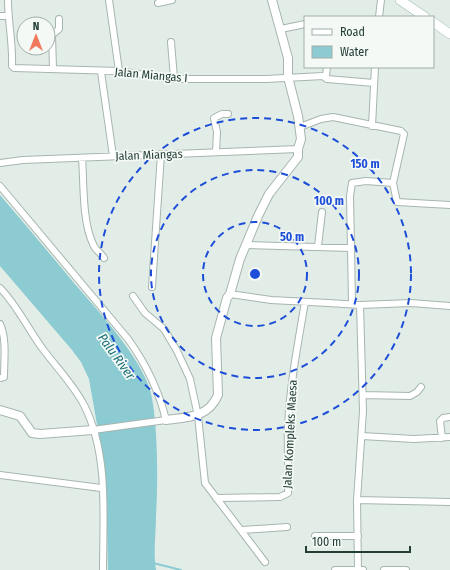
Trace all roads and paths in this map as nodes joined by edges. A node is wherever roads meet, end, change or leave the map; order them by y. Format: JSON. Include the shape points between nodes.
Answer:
{"nodes":[{"id":1,"x":8,"y":0,"type":"edge"},
{"id":2,"x":109,"y":0,"type":"edge"},
{"id":3,"x":172,"y":0,"type":"edge"},
{"id":4,"x":272,"y":0,"type":"edge"},
{"id":5,"x":381,"y":0,"type":"edge"},
{"id":6,"x":400,"y":0,"type":"edge"},
{"id":7,"x":158,"y":3,"type":"dead end"},
{"id":8,"x":0,"y":16,"type":"edge"},
{"id":9,"x":8,"y":16,"type":"junction"},
{"id":10,"x":379,"y":16,"type":"edge"},
{"id":11,"x":424,"y":16,"type":"edge"},
{"id":12,"x":60,"y":19,"type":"dead end"},
{"id":13,"x":434,"y":23,"type":"edge"},
{"id":14,"x":304,"y":24,"type":"edge"},
{"id":15,"x":281,"y":29,"type":"junction"},
{"id":16,"x":450,"y":34,"type":"edge"},
{"id":17,"x":171,"y":42,"type":"dead end"},
{"id":18,"x":53,"y":68,"type":"junction"},
{"id":19,"x":327,"y":68,"type":"edge"},
{"id":20,"x":375,"y":68,"type":"edge"},
{"id":21,"x":119,"y":71,"type":"junction"},
{"id":22,"x":101,"y":72,"type":"junction"},
{"id":23,"x":326,"y":76,"type":"junction"},
{"id":24,"x":288,"y":77,"type":"junction"},
{"id":25,"x":174,"y":78,"type":"junction"},
{"id":26,"x":374,"y":84,"type":"junction"},
{"id":27,"x":228,"y":114,"type":"dead end"},
{"id":28,"x":372,"y":126,"type":"junction"},
{"id":29,"x":300,"y":127,"type":"junction"},
{"id":30,"x":298,"y":149,"type":"junction"},
{"id":31,"x":216,"y":152,"type":"junction"},
{"id":32,"x":161,"y":154,"type":"junction"},
{"id":33,"x":113,"y":156,"type":"junction"},
{"id":34,"x":82,"y":158,"type":"junction"},
{"id":35,"x":0,"y":163,"type":"edge"},
{"id":36,"x":393,"y":184,"type":"junction"},
{"id":37,"x":0,"y":186,"type":"edge"},
{"id":38,"x":450,"y":205,"type":"edge"},
{"id":39,"x":322,"y":212,"type":"dead end"},
{"id":40,"x":246,"y":245,"type":"junction"},
{"id":41,"x":318,"y":246,"type":"junction"},
{"id":42,"x":351,"y":248,"type":"junction"},
{"id":43,"x":104,"y":258,"type":"dead end"},
{"id":44,"x":152,"y":287,"type":"dead end"},
{"id":45,"x":0,"y":288,"type":"edge"},
{"id":46,"x":230,"y":294,"type":"junction"},
{"id":47,"x":132,"y":296,"type":"dead end"},
{"id":48,"x":305,"y":302,"type":"junction"},
{"id":49,"x":352,"y":304,"type":"junction"},
{"id":50,"x":360,"y":305,"type":"junction"},
{"id":51,"x":450,"y":306,"type":"edge"},
{"id":52,"x":0,"y":324,"type":"edge"},
{"id":53,"x":0,"y":378,"type":"edge"},
{"id":54,"x":421,"y":387,"type":"dead end"},
{"id":55,"x":363,"y":395,"type":"junction"},
{"id":56,"x":0,"y":410,"type":"edge"},
{"id":57,"x":198,"y":416,"type":"junction"},
{"id":58,"x":450,"y":417,"type":"edge"},
{"id":59,"x":163,"y":421,"type":"junction"},
{"id":60,"x":95,"y":430,"type":"junction"},
{"id":61,"x":362,"y":436,"type":"junction"},
{"id":62,"x":450,"y":437,"type":"edge"},
{"id":63,"x":442,"y":438,"type":"junction"},
{"id":64,"x":0,"y":475,"type":"edge"},
{"id":65,"x":102,"y":488,"type":"junction"},
{"id":66,"x":216,"y":498,"type":"junction"},
{"id":67,"x":357,"y":500,"type":"junction"},
{"id":68,"x":450,"y":502,"type":"edge"},
{"id":69,"x":287,"y":527,"type":"dead end"},
{"id":70,"x":242,"y":530,"type":"junction"},
{"id":71,"x":315,"y":536,"type":"dead end"},
{"id":72,"x":358,"y":536,"type":"junction"},
{"id":73,"x":265,"y":562,"type":"dead end"},
{"id":74,"x":103,"y":570,"type":"edge"},
{"id":75,"x":335,"y":570,"type":"edge"},
{"id":76,"x":358,"y":570,"type":"edge"},
{"id":77,"x":363,"y":570,"type":"edge"},
{"id":78,"x":384,"y":570,"type":"edge"},
{"id":79,"x":406,"y":570,"type":"edge"}],
"edges":[{"from":1,"to":9,"type":"street"},
{"from":2,"to":21,"type":"street"},
{"from":3,"to":7,"type":"street"},
{"from":4,"to":15,"type":"street"},
{"from":5,"to":10,"type":"street"},
{"from":6,"to":11,"type":"main road"},
{"from":8,"to":9,"type":"street"},
{"from":9,"to":18,"type":"street","name":"Jalan Miangas I","via":[[13,44],[12,66]]},
{"from":12,"to":18,"type":"street","via":[[59,29],[52,35]]},
{"from":13,"to":16,"type":"main road"},
{"from":14,"to":15,"type":"street"},
{"from":15,"to":24,"type":"street","via":[[288,58]]},
{"from":17,"to":25,"type":"street"},
{"from":18,"to":22,"type":"street","name":"Jalan Miangas I"},
{"from":19,"to":23,"type":"street"},
{"from":20,"to":26,"type":"street"},
{"from":21,"to":22,"type":"street","name":"Jalan Miangas I"},
{"from":21,"to":25,"type":"street","name":"Jalan Miangas I"},
{"from":22,"to":33,"type":"street"},
{"from":23,"to":24,"type":"street","name":"Jalan Miangas I"},
{"from":23,"to":26,"type":"street","name":"Jalan Miangas I","via":[[327,79]]},
{"from":24,"to":25,"type":"street","name":"Jalan Miangas I"},
{"from":24,"to":29,"type":"street"},
{"from":26,"to":28,"type":"street"},
{"from":27,"to":31,"type":"street","via":[[214,118]]},
{"from":28,"to":29,"type":"street","via":[[333,117]]},
{"from":28,"to":36,"type":"street","via":[[401,131],[404,134]]},
{"from":29,"to":30,"type":"street","via":[[302,139]]},
{"from":30,"to":31,"type":"street","name":"Jalan Miangas"},
{"from":30,"to":40,"type":"street","via":[[298,157],[269,194]]},
{"from":31,"to":32,"type":"street","name":"Jalan Miangas"},
{"from":32,"to":33,"type":"street","name":"Jalan Miangas"},
{"from":32,"to":44,"type":"street"},
{"from":33,"to":34,"type":"street","name":"Jalan Miangas"},
{"from":34,"to":35,"type":"street","name":"Jalan Miangas"},
{"from":34,"to":43,"type":"street","via":[[91,238],[93,245]]},
{"from":36,"to":38,"type":"street","via":[[397,202]]},
{"from":36,"to":42,"type":"street","via":[[366,181],[352,183]]},
{"from":37,"to":59,"type":"street","via":[[128,339],[144,363],[160,396]]},
{"from":39,"to":41,"type":"street"},
{"from":40,"to":41,"type":"street"},
{"from":40,"to":46,"type":"street","via":[[235,272]]},
{"from":41,"to":42,"type":"street"},
{"from":42,"to":49,"type":"street"},
{"from":45,"to":60,"type":"street","via":[[76,392]]},
{"from":46,"to":48,"type":"street"},
{"from":46,"to":57,"type":"street","via":[[216,338],[218,395],[210,408]]},
{"from":47,"to":57,"type":"street","via":[[144,313],[164,329],[177,351],[190,379]]},
{"from":48,"to":49,"type":"street"},
{"from":48,"to":66,"type":"street","name":"Jalan Kompleks Maesa","via":[[294,363],[288,427],[288,494],[280,497]]},
{"from":49,"to":50,"type":"street"},
{"from":50,"to":51,"type":"street","via":[[410,303]]},
{"from":50,"to":55,"type":"street"},
{"from":52,"to":53,"type":"street","via":[[4,336],[4,377]]},
{"from":54,"to":55,"type":"street","via":[[410,396]]},
{"from":55,"to":61,"type":"street"},
{"from":56,"to":60,"type":"street","via":[[20,416],[32,433]]},
{"from":57,"to":59,"type":"street"},
{"from":57,"to":66,"type":"street","via":[[205,483]]},
{"from":58,"to":63,"type":"street","via":[[440,421]]},
{"from":59,"to":60,"type":"street"},
{"from":60,"to":65,"type":"street"},
{"from":61,"to":63,"type":"street"},
{"from":61,"to":67,"type":"street"},
{"from":62,"to":63,"type":"street"},
{"from":64,"to":65,"type":"street"},
{"from":65,"to":74,"type":"street"},
{"from":66,"to":70,"type":"street"},
{"from":67,"to":68,"type":"street"},
{"from":67,"to":72,"type":"street"},
{"from":69,"to":70,"type":"street"},
{"from":70,"to":73,"type":"street"},
{"from":71,"to":72,"type":"street"},
{"from":72,"to":76,"type":"street"},
{"from":75,"to":76,"type":"street"},
{"from":76,"to":77,"type":"street"},
{"from":78,"to":79,"type":"street"}]}
